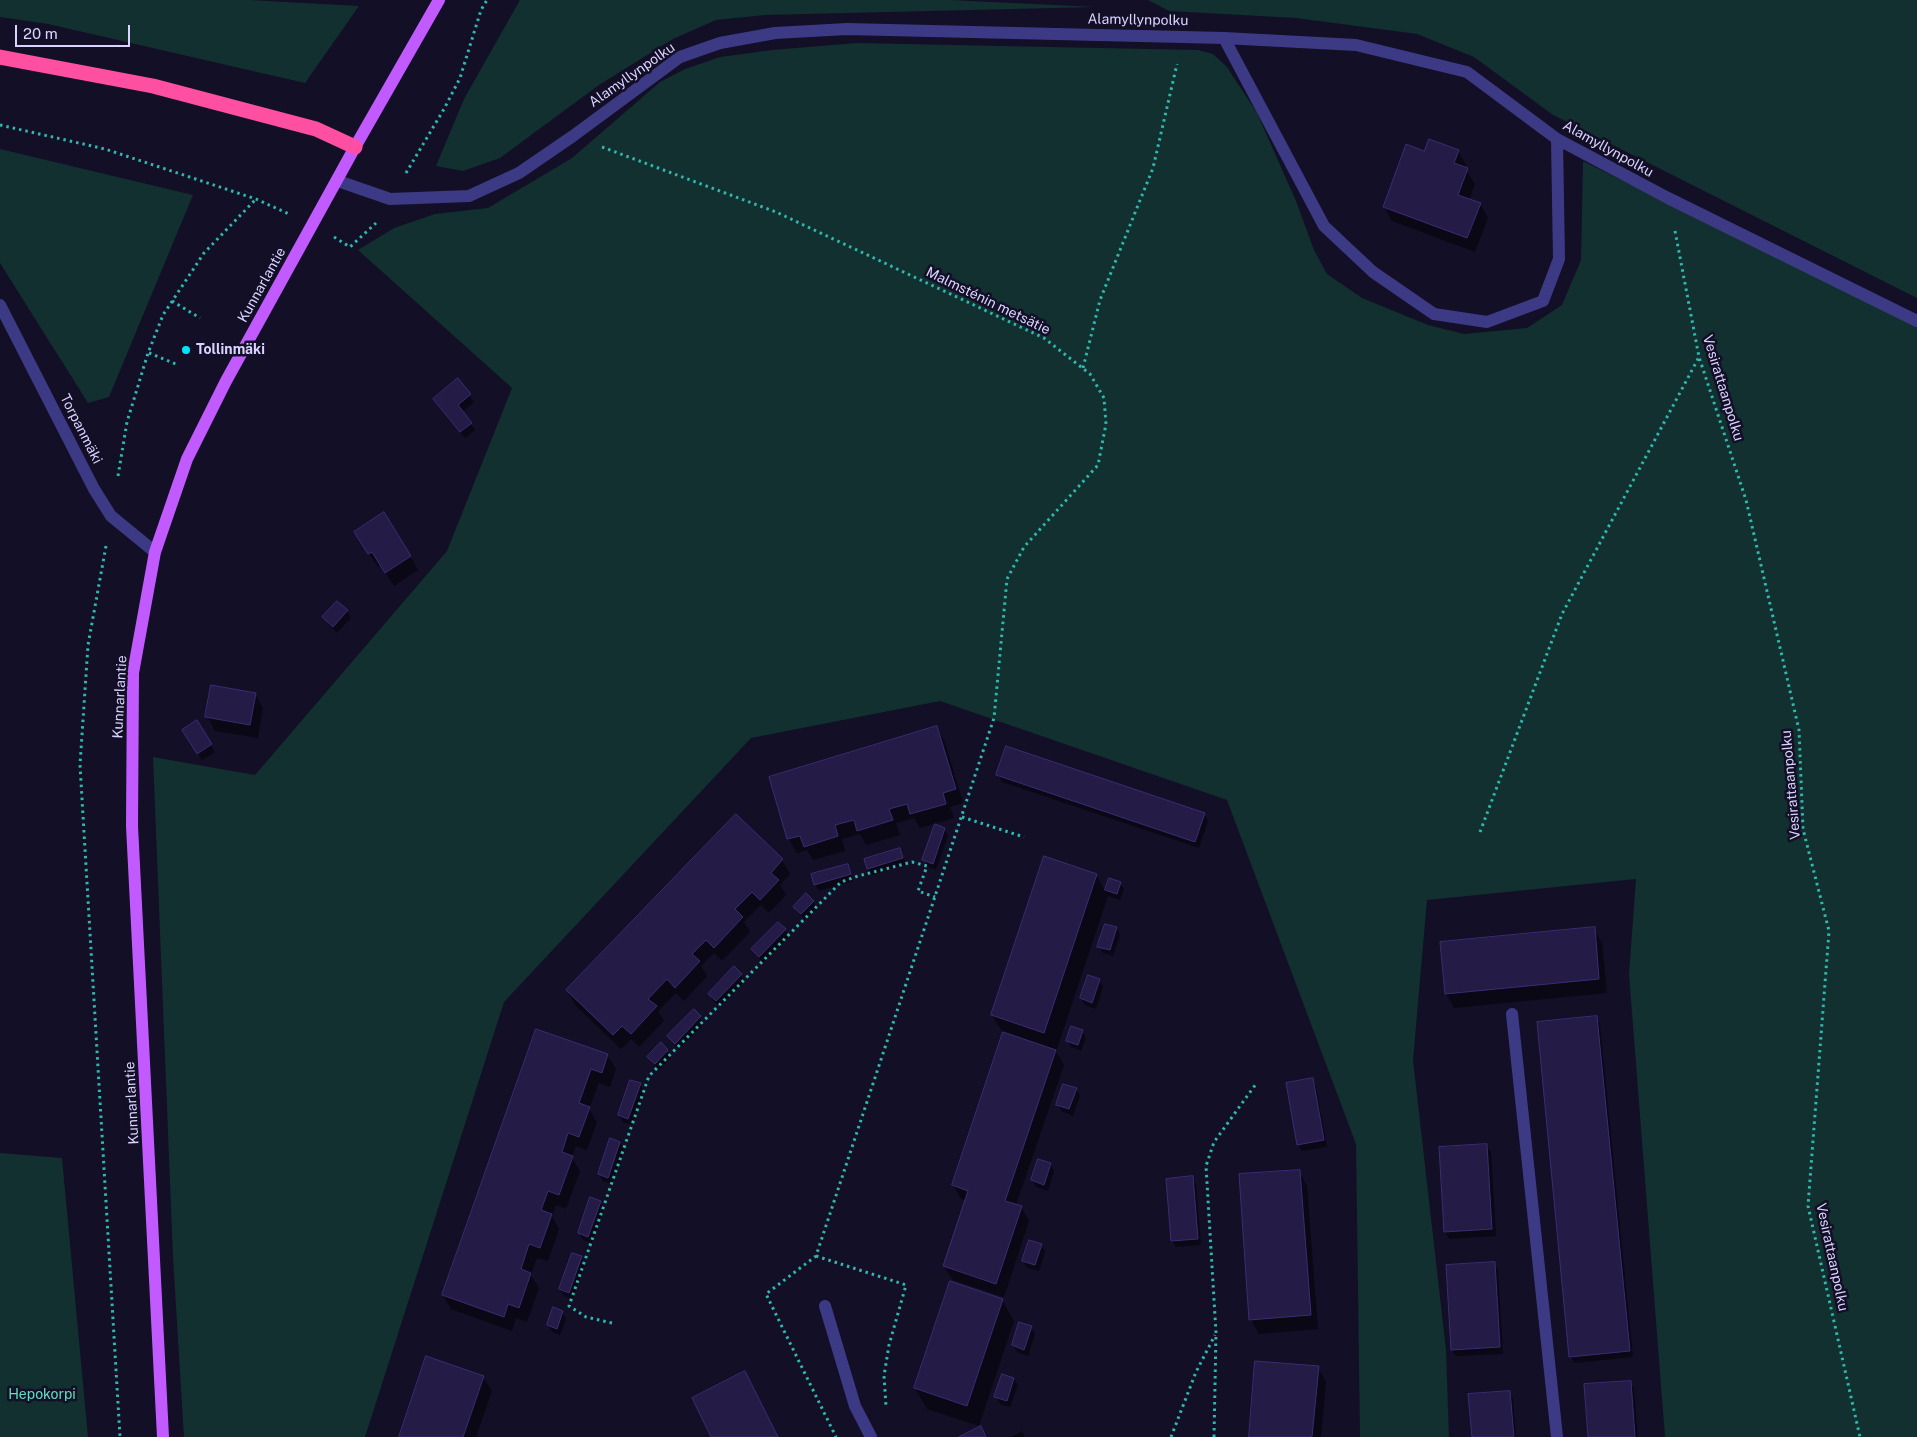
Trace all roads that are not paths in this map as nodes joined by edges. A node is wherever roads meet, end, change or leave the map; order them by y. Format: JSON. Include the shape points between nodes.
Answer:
{"nodes":[{"id":1,"x":440,"y":0,"type":"edge"},
{"id":2,"x":1224,"y":38,"type":"junction"},
{"id":3,"x":0,"y":57,"type":"edge"},
{"id":4,"x":1557,"y":139,"type":"junction"},
{"id":5,"x":355,"y":147,"type":"junction"},
{"id":6,"x":338,"y":181,"type":"junction"},
{"id":7,"x":0,"y":305,"type":"edge"},
{"id":8,"x":1917,"y":320,"type":"edge"},
{"id":9,"x":155,"y":552,"type":"junction"},
{"id":10,"x":1512,"y":1014,"type":"dead end"},
{"id":11,"x":825,"y":1306,"type":"dead end"},
{"id":12,"x":163,"y":1437,"type":"edge"},
{"id":13,"x":870,"y":1437,"type":"edge"},
{"id":14,"x":1557,"y":1437,"type":"edge"}],
"edges":[{"from":1,"to":5,"type":"main road","name":"Kunnarlantie"},
{"from":2,"to":4,"type":"street","name":"Alamyllynpolku","via":[[1356,45],[1467,72]]},
{"from":2,"to":4,"type":"street","via":[[1324,226],[1373,272],[1434,314],[1487,322],[1543,301],[1559,259]]},
{"from":2,"to":6,"type":"street","name":"Alamyllynpolku","via":[[848,29],[775,33],[720,42],[680,57],[519,173],[469,196],[390,199]]},
{"from":3,"to":5,"type":"highway","via":[[153,86],[316,129]]},
{"from":4,"to":8,"type":"street","name":"Alamyllynpolku","via":[[1668,198]]},
{"from":5,"to":6,"type":"main road","name":"Kunnarlantie"},
{"from":6,"to":9,"type":"main road","name":"Kunnarlantie","via":[[226,381],[187,459]]},
{"from":7,"to":9,"type":"street","name":"Torpanmäki","via":[[94,489],[111,516]]},
{"from":9,"to":12,"type":"main road","name":"Kunnarlantie","via":[[133,673],[132,826]]},
{"from":10,"to":14,"type":"street"},
{"from":11,"to":13,"type":"street","via":[[855,1406]]}]}
